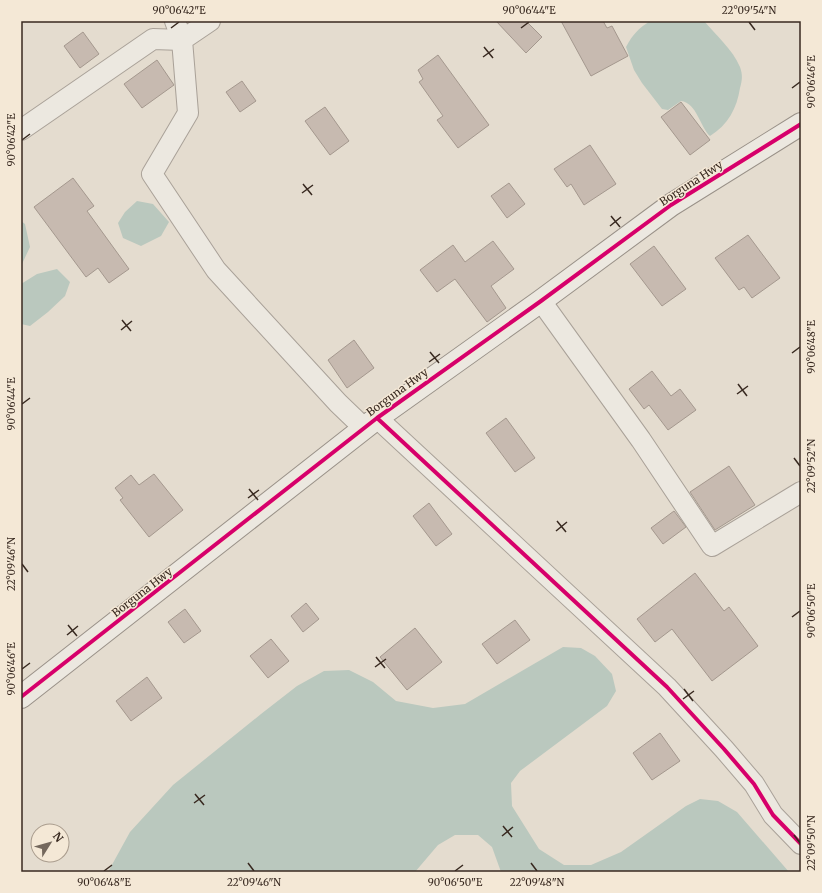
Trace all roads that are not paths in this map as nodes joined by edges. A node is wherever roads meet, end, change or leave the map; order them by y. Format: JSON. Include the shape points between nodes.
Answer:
{"nodes":[{"id":1,"x":175,"y":21,"type":"edge"},
{"id":2,"x":210,"y":21,"type":"edge"},
{"id":3,"x":182,"y":40,"type":"junction"},
{"id":4,"x":801,"y":124,"type":"edge"},
{"id":5,"x":21,"y":130,"type":"edge"},
{"id":6,"x":541,"y":300,"type":"junction"},
{"id":7,"x":370,"y":423,"type":"junction"},
{"id":8,"x":801,"y":492,"type":"edge"},
{"id":9,"x":21,"y":697,"type":"edge"},
{"id":10,"x":801,"y":844,"type":"edge"}],
"edges":[{"from":1,"to":3,"type":"street"},
{"from":2,"to":3,"type":"street"},
{"from":3,"to":5,"type":"street","via":[[154,39]]},
{"from":3,"to":7,"type":"street","via":[[188,113],[152,174],[216,270],[338,403]]},
{"from":4,"to":6,"type":"street","name":"Borguna Hwy","via":[[671,205]]},
{"from":6,"to":7,"type":"street","name":"Borguna Hwy"},
{"from":6,"to":8,"type":"street","via":[[641,440],[712,546]]},
{"from":7,"to":9,"type":"street","name":"Borguna Hwy"},
{"from":7,"to":10,"type":"street","via":[[667,687],[754,784],[773,815]]}]}
